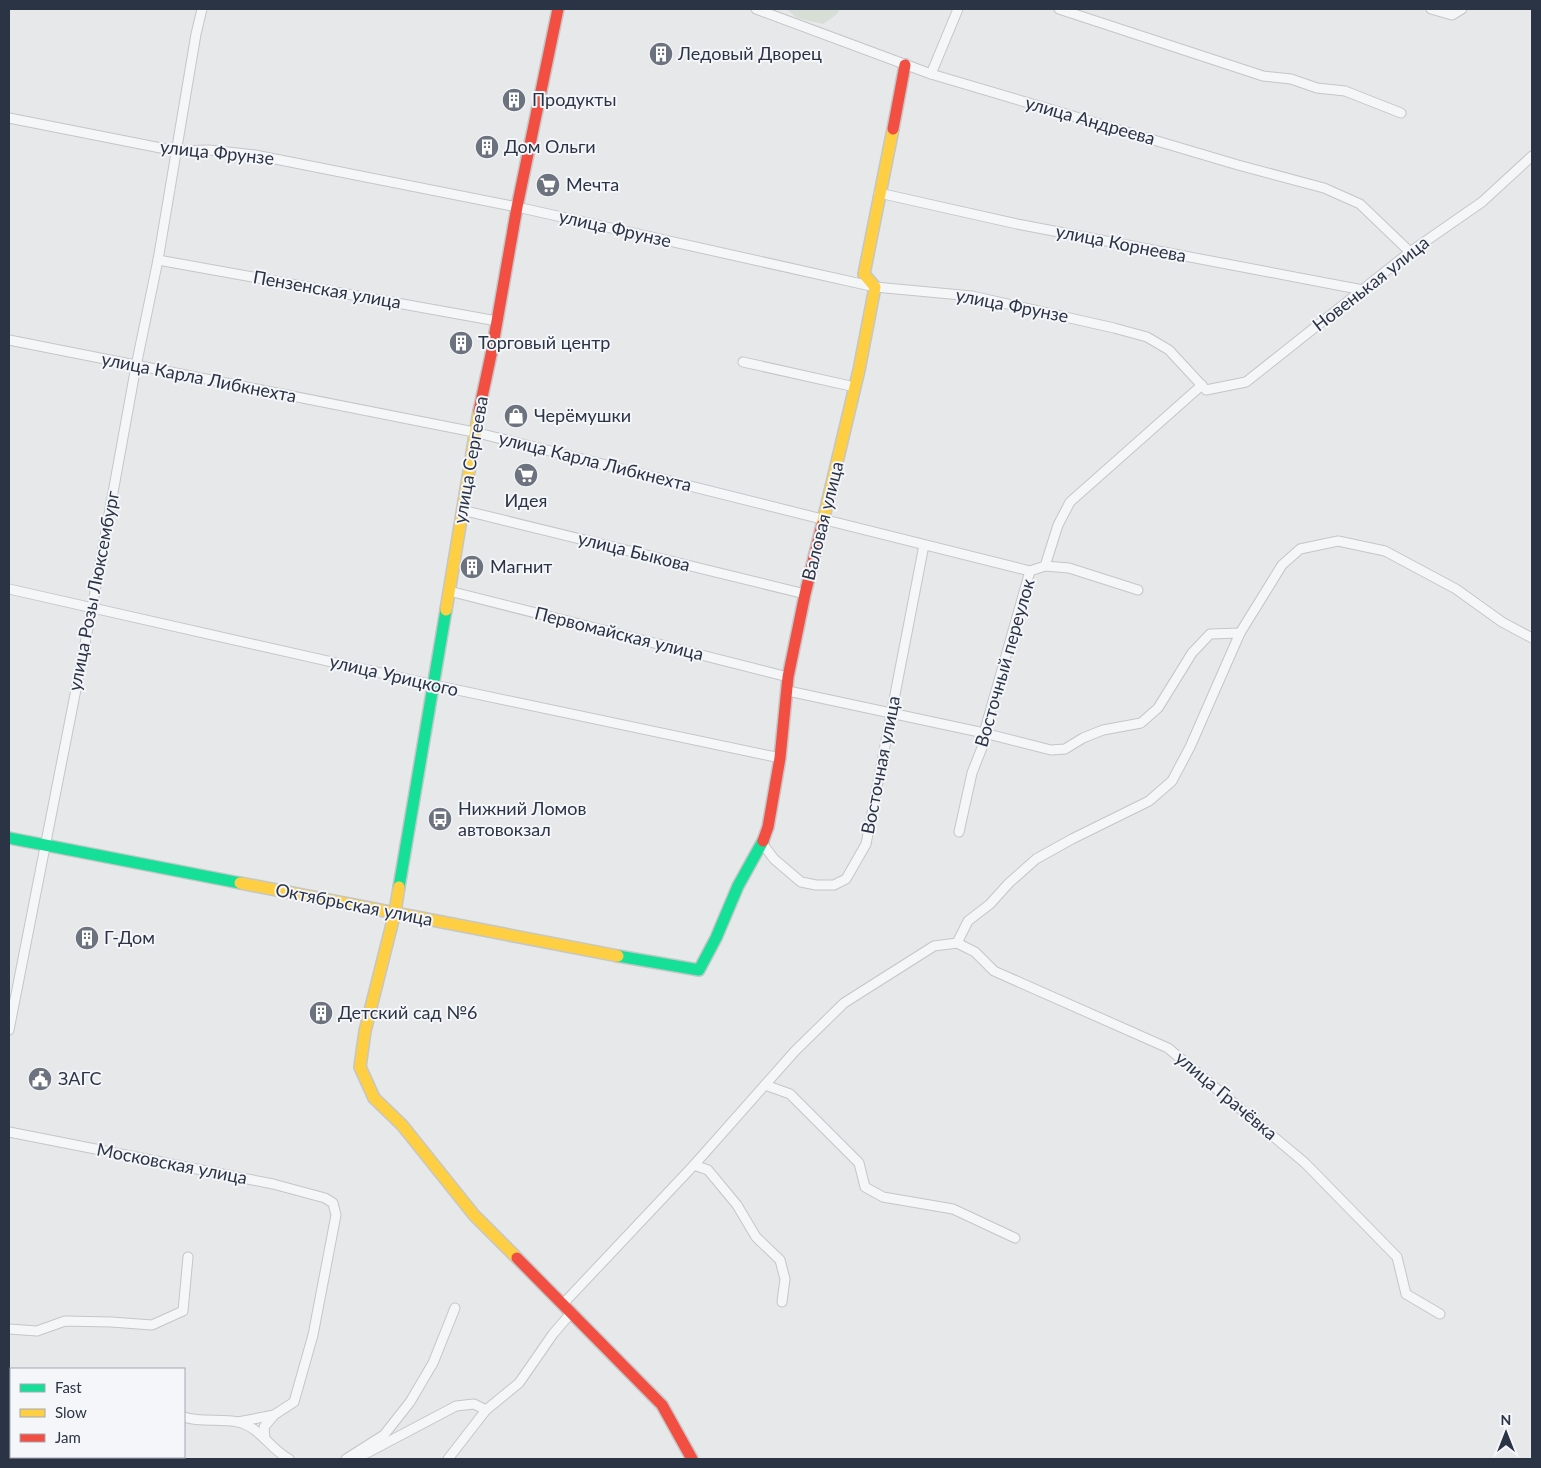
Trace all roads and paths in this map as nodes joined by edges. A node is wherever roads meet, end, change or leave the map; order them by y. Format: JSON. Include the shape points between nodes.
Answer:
{"nodes":[{"id":1,"x":202,"y":9,"type":"edge"},
{"id":2,"x":558,"y":9,"type":"edge"},
{"id":3,"x":756,"y":9,"type":"edge"},
{"id":4,"x":958,"y":9,"type":"edge"},
{"id":5,"x":1059,"y":9,"type":"edge"},
{"id":6,"x":1431,"y":9,"type":"edge"},
{"id":7,"x":1462,"y":9,"type":"edge"},
{"id":8,"x":905,"y":65,"type":"junction"},
{"id":9,"x":931,"y":74,"type":"junction"},
{"id":10,"x":1400,"y":113,"type":"dead end"},
{"id":11,"x":9,"y":118,"type":"edge"},
{"id":12,"x":176,"y":151,"type":"junction"},
{"id":13,"x":1532,"y":156,"type":"edge"},
{"id":14,"x":879,"y":193,"type":"junction"},
{"id":15,"x":517,"y":207,"type":"junction"},
{"id":16,"x":1410,"y":252,"type":"junction"},
{"id":17,"x":158,"y":260,"type":"junction"},
{"id":18,"x":875,"y":286,"type":"junction"},
{"id":19,"x":1363,"y":290,"type":"junction"},
{"id":20,"x":497,"y":321,"type":"junction"},
{"id":21,"x":9,"y":340,"type":"edge"},
{"id":22,"x":743,"y":362,"type":"dead end"},
{"id":23,"x":136,"y":366,"type":"junction"},
{"id":24,"x":1202,"y":384,"type":"junction"},
{"id":25,"x":855,"y":387,"type":"junction"},
{"id":26,"x":474,"y":432,"type":"junction"},
{"id":27,"x":462,"y":510,"type":"junction"},
{"id":28,"x":823,"y":520,"type":"junction"},
{"id":29,"x":924,"y":545,"type":"junction"},
{"id":30,"x":1045,"y":566,"type":"junction"},
{"id":31,"x":1030,"y":571,"type":"junction"},
{"id":32,"x":9,"y":589,"type":"edge"},
{"id":33,"x":1138,"y":590,"type":"dead end"},
{"id":34,"x":449,"y":591,"type":"junction"},
{"id":35,"x":805,"y":594,"type":"junction"},
{"id":36,"x":92,"y":608,"type":"junction"},
{"id":37,"x":1240,"y":633,"type":"junction"},
{"id":38,"x":1532,"y":638,"type":"edge"},
{"id":39,"x":788,"y":677,"type":"junction"},
{"id":40,"x":434,"y":685,"type":"junction"},
{"id":41,"x":788,"y":691,"type":"junction"},
{"id":42,"x":891,"y":713,"type":"junction"},
{"id":43,"x":984,"y":733,"type":"junction"},
{"id":44,"x":780,"y":758,"type":"junction"},
{"id":45,"x":959,"y":832,"type":"dead end"},
{"id":46,"x":9,"y":838,"type":"edge"},
{"id":47,"x":762,"y":843,"type":"junction"},
{"id":48,"x":46,"y":845,"type":"junction"},
{"id":49,"x":395,"y":912,"type":"junction"},
{"id":50,"x":957,"y":943,"type":"junction"},
{"id":51,"x":699,"y":970,"type":"joint"},
{"id":52,"x":9,"y":1030,"type":"edge"},
{"id":53,"x":765,"y":1085,"type":"junction"},
{"id":54,"x":9,"y":1132,"type":"edge"},
{"id":55,"x":694,"y":1165,"type":"junction"},
{"id":56,"x":1015,"y":1238,"type":"dead end"},
{"id":57,"x":188,"y":1257,"type":"dead end"},
{"id":58,"x":782,"y":1302,"type":"dead end"},
{"id":59,"x":562,"y":1305,"type":"junction"},
{"id":60,"x":455,"y":1308,"type":"dead end"},
{"id":61,"x":570,"y":1313,"type":"junction"},
{"id":62,"x":1440,"y":1314,"type":"dead end"},
{"id":63,"x":9,"y":1329,"type":"edge"},
{"id":64,"x":486,"y":1410,"type":"junction"},
{"id":65,"x":274,"y":1415,"type":"junction"},
{"id":66,"x":185,"y":1417,"type":"edge"},
{"id":67,"x":238,"y":1422,"type":"junction"},
{"id":68,"x":265,"y":1439,"type":"junction"},
{"id":69,"x":288,"y":1459,"type":"edge"},
{"id":70,"x":346,"y":1459,"type":"edge"},
{"id":71,"x":352,"y":1459,"type":"edge"},
{"id":72,"x":448,"y":1459,"type":"edge"},
{"id":73,"x":692,"y":1459,"type":"edge"}],
"edges":[{"from":1,"to":12,"type":"street","name":"улица Розы Люксембург"},
{"from":2,"to":15,"type":"street","name":"улица Сергеева"},
{"from":3,"to":8,"type":"street","name":"улица Андреева"},
{"from":4,"to":9,"type":"street"},
{"from":5,"to":10,"type":"street","via":[[1263,76],[1345,91]]},
{"from":6,"to":7,"type":"street","via":[[1452,15]]},
{"from":8,"to":9,"type":"street","name":"улица Андреева"},
{"from":8,"to":14,"type":"street"},
{"from":9,"to":16,"type":"street","name":"улица Андреева","via":[[1324,188],[1360,204]]},
{"from":11,"to":12,"type":"street","name":"улица Фрунзе"},
{"from":12,"to":15,"type":"street","name":"улица Фрунзе","via":[[209,150],[255,155]]},
{"from":12,"to":17,"type":"street","name":"улица Розы Люксембург"},
{"from":13,"to":16,"type":"street","name":"Новенькая улица","via":[[1482,202]]},
{"from":14,"to":18,"type":"street","via":[[864,274]]},
{"from":14,"to":19,"type":"street","name":"улица Корнеева","via":[[1017,224]]},
{"from":15,"to":18,"type":"street","name":"улица Фрунзе"},
{"from":15,"to":20,"type":"street","name":"улица Сергеева"},
{"from":16,"to":19,"type":"street","name":"Новенькая улица"},
{"from":17,"to":20,"type":"street","name":"Пензенская улица"},
{"from":17,"to":23,"type":"street","name":"улица Розы Люксембург"},
{"from":18,"to":24,"type":"street","name":"улица Фрунзе","via":[[972,296],[1147,337],[1169,350]]},
{"from":18,"to":25,"type":"street","name":"Валовая улица"},
{"from":19,"to":24,"type":"street","name":"Новенькая улица","via":[[1246,382],[1206,390]]},
{"from":20,"to":26,"type":"street","name":"улица Сергеева"},
{"from":21,"to":23,"type":"street","name":"улица Карла Либкнехта"},
{"from":22,"to":25,"type":"street"},
{"from":23,"to":26,"type":"street","name":"улица Карла Либкнехта"},
{"from":23,"to":36,"type":"street","name":"улица Розы Люксембург"},
{"from":24,"to":30,"type":"street","name":"Восточный переулок","via":[[1070,502],[1058,525]]},
{"from":25,"to":28,"type":"street","name":"Валовая улица"},
{"from":26,"to":27,"type":"street","name":"улица Сергеева"},
{"from":26,"to":28,"type":"street","name":"улица Карла Либкнехта"},
{"from":27,"to":34,"type":"street","name":"улица Сергеева"},
{"from":27,"to":35,"type":"street","name":"улица Быкова"},
{"from":28,"to":29,"type":"street","name":"улица Карла Либкнехта"},
{"from":28,"to":35,"type":"street","name":"Валовая улица"},
{"from":29,"to":31,"type":"street","name":"улица Карла Либкнехта"},
{"from":29,"to":42,"type":"street","name":"Восточная улица"},
{"from":30,"to":31,"type":"street","name":"Восточный переулок"},
{"from":30,"to":33,"type":"street","via":[[1069,568]]},
{"from":31,"to":43,"type":"street","name":"Восточный переулок"},
{"from":32,"to":36,"type":"street","name":"улица Урицкого"},
{"from":34,"to":39,"type":"street","name":"Первомайская улица"},
{"from":34,"to":40,"type":"street","name":"улица Сергеева"},
{"from":35,"to":39,"type":"street","name":"Валовая улица"},
{"from":36,"to":40,"type":"street","name":"улица Урицкого"},
{"from":36,"to":48,"type":"street","name":"улица Розы Люксембург"},
{"from":37,"to":38,"type":"street","via":[[1282,565],[1300,549],[1338,541],[1385,551],[1456,589],[1502,622]]},
{"from":37,"to":43,"type":"street","via":[[1210,634],[1192,653],[1158,708],[1141,723],[1103,730],[1065,749],[1051,750]]},
{"from":37,"to":50,"type":"street","via":[[1172,781],[1149,801],[1036,859],[968,921]]},
{"from":39,"to":41,"type":"street","name":"Валовая улица"},
{"from":40,"to":44,"type":"street","name":"улица Урицкого"},
{"from":40,"to":49,"type":"street","name":"улица Сергеева"},
{"from":41,"to":42,"type":"street"},
{"from":41,"to":44,"type":"street","name":"Валовая улица"},
{"from":42,"to":43,"type":"street"},
{"from":42,"to":47,"type":"street","name":"Восточная улица","via":[[866,844],[846,879],[834,885],[816,886],[801,882],[774,859]]},
{"from":43,"to":45,"type":"street","name":"Восточный переулок"},
{"from":44,"to":47,"type":"street","name":"Валовая улица","via":[[768,827]]},
{"from":46,"to":48,"type":"street","name":"Октябрьская улица"},
{"from":47,"to":51,"type":"street","name":"Валовая улица"},
{"from":48,"to":49,"type":"street","name":"Октябрьская улица"},
{"from":48,"to":52,"type":"street","name":"улица Розы Люксембург"},
{"from":49,"to":51,"type":"street","name":"Октябрьская улица"},
{"from":49,"to":59,"type":"street","name":"улица Сергеева","via":[[365,1031],[360,1066],[374,1098],[402,1125],[474,1215]]},
{"from":50,"to":53,"type":"street","via":[[934,946],[844,1003]]},
{"from":50,"to":62,"type":"street","name":"улица Грачёвка","via":[[975,952],[994,971],[1168,1048],[1305,1163],[1397,1257],[1406,1294]]},
{"from":53,"to":55,"type":"street"},
{"from":53,"to":56,"type":"street","via":[[790,1094],[860,1163],[865,1187],[883,1197],[953,1209]]},
{"from":54,"to":65,"type":"street","name":"Московская улица","via":[[273,1184],[333,1203],[336,1215],[311,1344],[294,1402]]},
{"from":55,"to":58,"type":"street","via":[[708,1170],[737,1205],[756,1237],[780,1260],[785,1279]]},
{"from":55,"to":59,"type":"street"},
{"from":57,"to":63,"type":"street","via":[[183,1311],[152,1325],[65,1321],[37,1331]]},
{"from":59,"to":61,"type":"street","name":"улица Сергеева"},
{"from":60,"to":70,"type":"street","via":[[433,1363],[410,1402],[384,1435]]},
{"from":61,"to":64,"type":"street","via":[[519,1383]]},
{"from":61,"to":73,"type":"street","name":"улица Сергеева","via":[[662,1405]]},
{"from":64,"to":71,"type":"street","via":[[474,1404],[456,1406]]},
{"from":64,"to":72,"type":"street"},
{"from":65,"to":67,"type":"street"},
{"from":65,"to":68,"type":"street","via":[[264,1427]]},
{"from":66,"to":67,"type":"street"},
{"from":67,"to":68,"type":"street"},
{"from":68,"to":69,"type":"street"}]}
